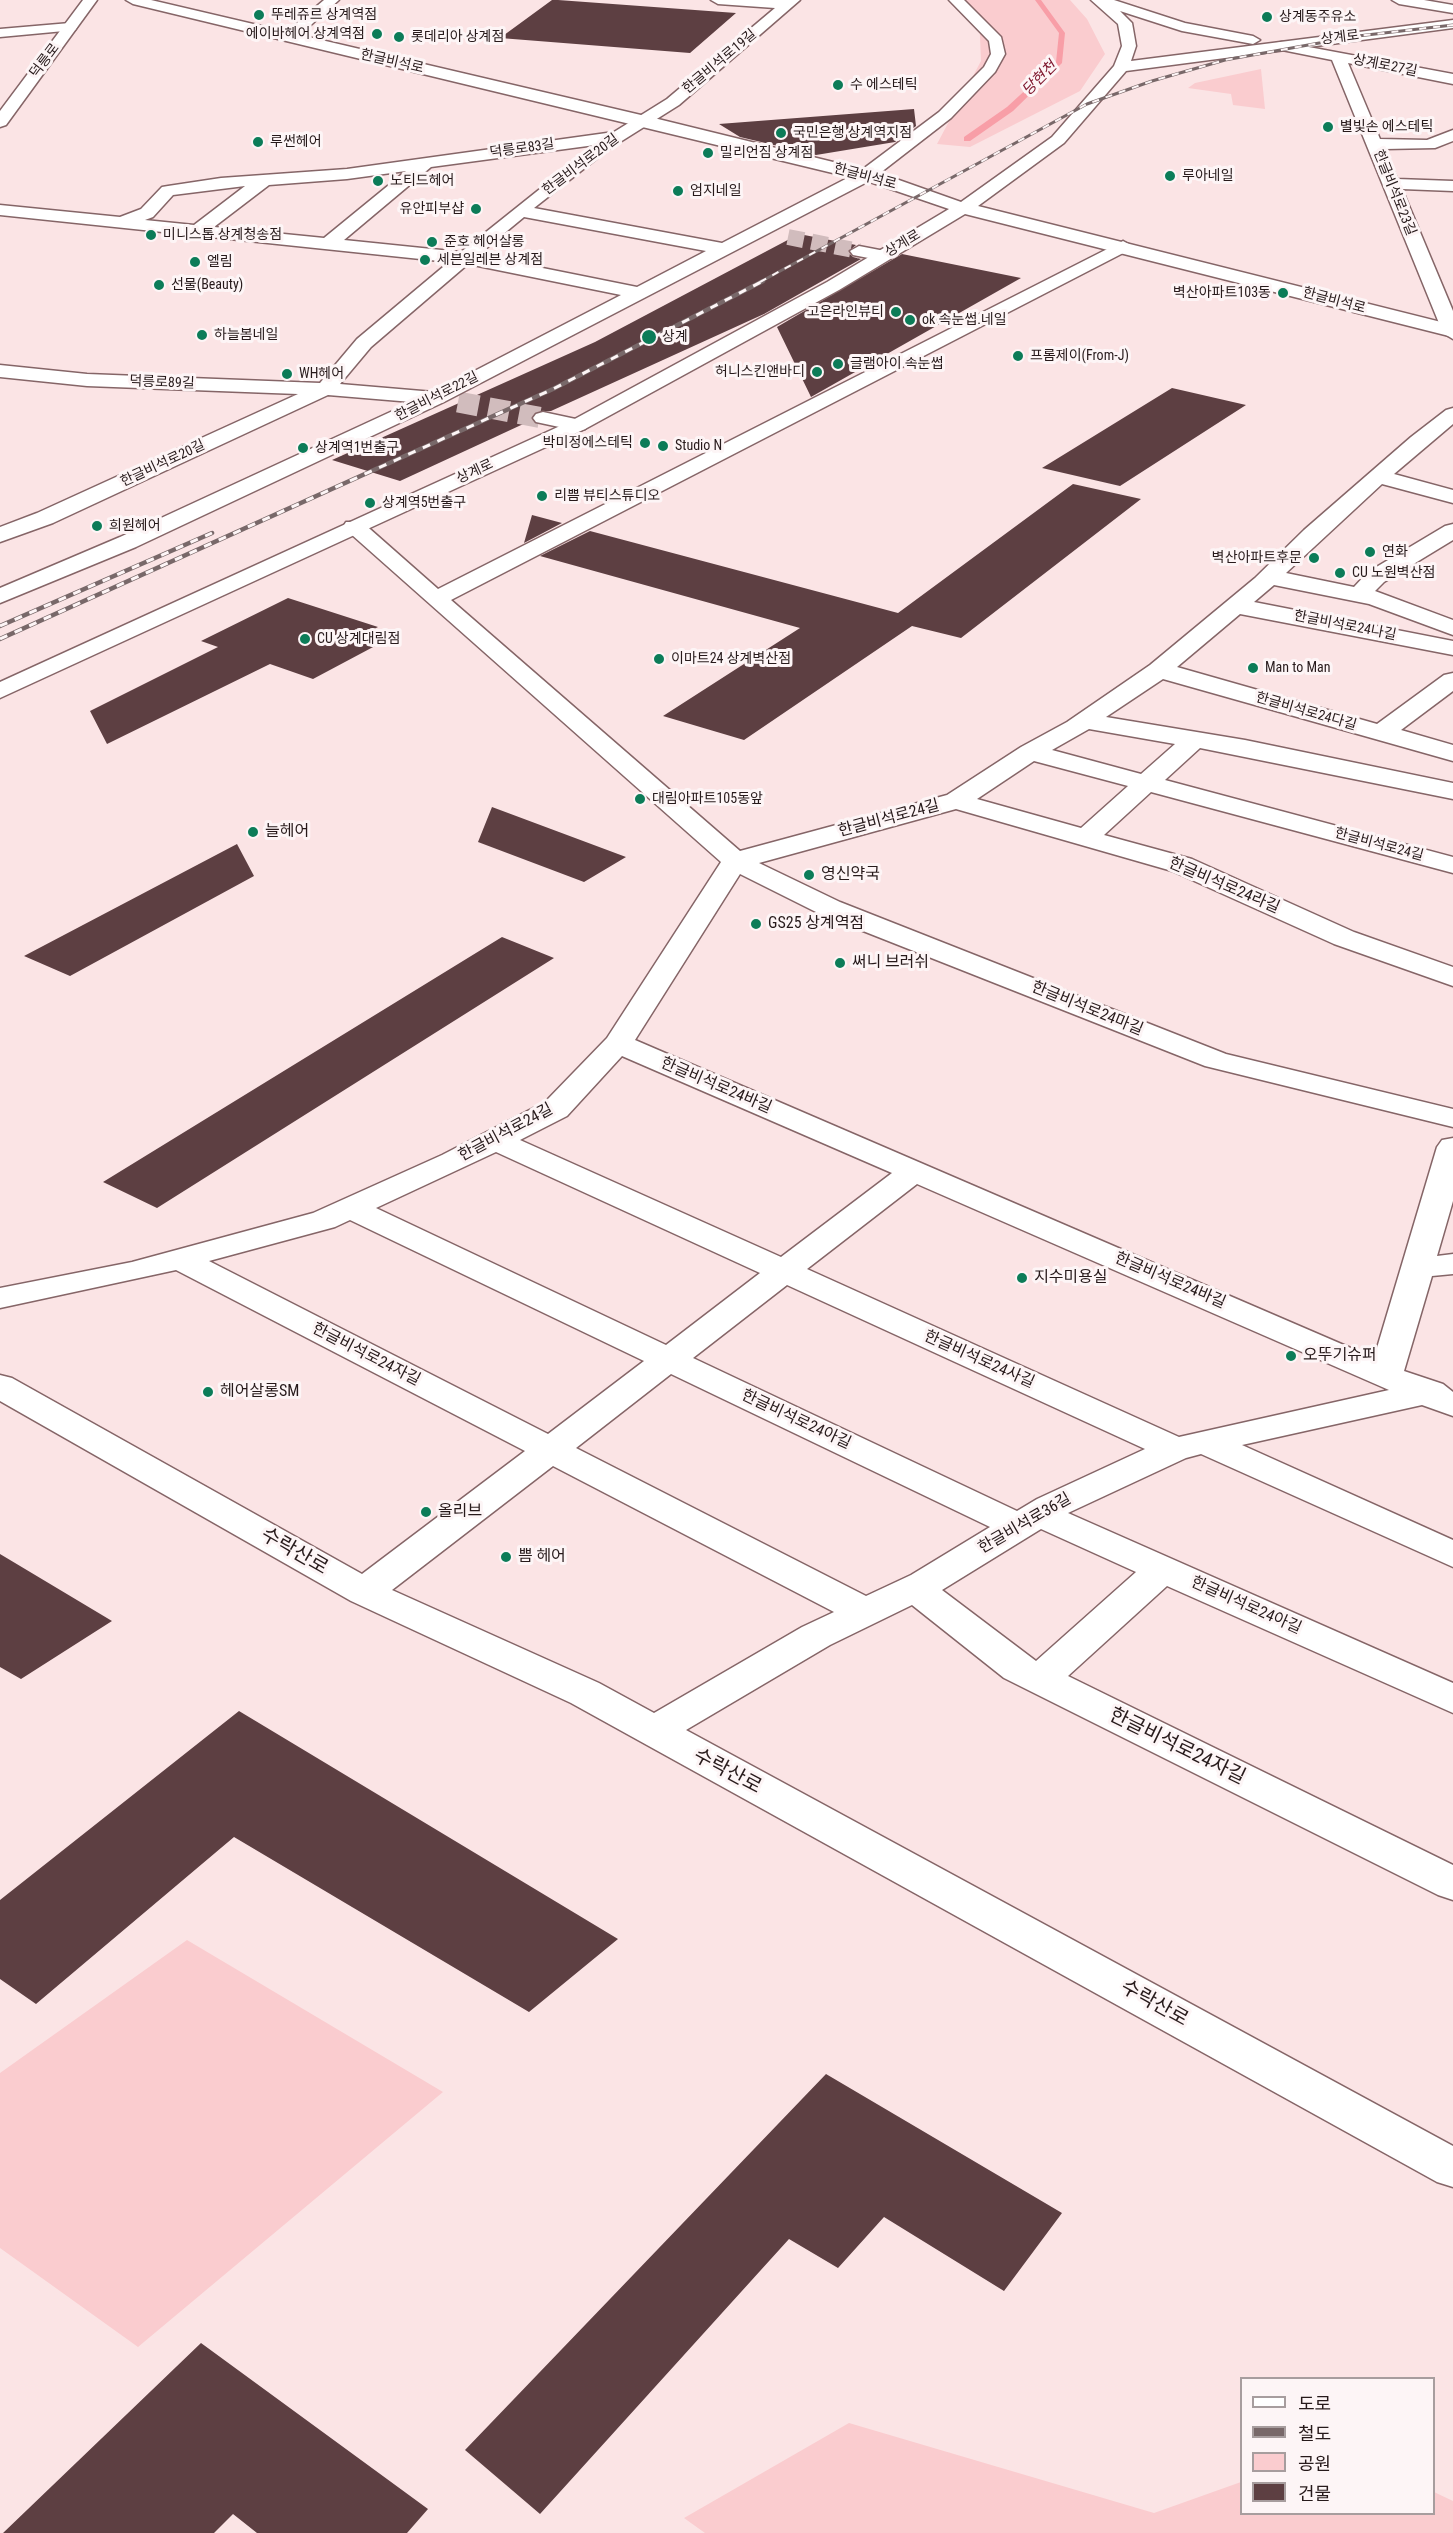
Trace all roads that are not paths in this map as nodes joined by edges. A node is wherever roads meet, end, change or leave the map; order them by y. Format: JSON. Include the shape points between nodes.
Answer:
{"nodes":[{"id":1,"x":90,"y":0,"type":"edge"},
{"id":2,"x":133,"y":0,"type":"edge"},
{"id":3,"x":332,"y":0,"type":"edge"},
{"id":4,"x":718,"y":0,"type":"edge"},
{"id":5,"x":956,"y":0,"type":"edge"},
{"id":6,"x":1099,"y":0,"type":"edge"},
{"id":7,"x":1398,"y":0,"type":"edge"},
{"id":8,"x":1422,"y":2,"type":"edge"},
{"id":9,"x":790,"y":3,"type":"edge"},
{"id":10,"x":1453,"y":9,"type":"edge"},
{"id":11,"x":1453,"y":24,"type":"edge"},
{"id":12,"x":70,"y":27,"type":"junction"},
{"id":13,"x":0,"y":33,"type":"edge"},
{"id":14,"x":289,"y":37,"type":"junction"},
{"id":15,"x":1282,"y":46,"type":"junction"},
{"id":16,"x":1338,"y":57,"type":"junction"},
{"id":17,"x":1121,"y":67,"type":"junction"},
{"id":18,"x":1453,"y":78,"type":"edge"},
{"id":19,"x":644,"y":120,"type":"junction"},
{"id":20,"x":0,"y":122,"type":"edge"},
{"id":21,"x":1453,"y":135,"type":"edge"},
{"id":22,"x":619,"y":136,"type":"junction"},
{"id":23,"x":1374,"y":144,"type":"junction"},
{"id":24,"x":426,"y":163,"type":"junction"},
{"id":25,"x":865,"y":176,"type":"junction"},
{"id":26,"x":264,"y":180,"type":"junction"},
{"id":27,"x":1391,"y":184,"type":"junction"},
{"id":28,"x":1453,"y":186,"type":"edge"},
{"id":29,"x":963,"y":208,"type":"junction"},
{"id":30,"x":0,"y":210,"type":"edge"},
{"id":31,"x":520,"y":211,"type":"junction"},
{"id":32,"x":121,"y":223,"type":"junction"},
{"id":33,"x":757,"y":231,"type":"junction"},
{"id":34,"x":196,"y":232,"type":"junction"},
{"id":35,"x":788,"y":237,"type":"tunnel mouth"},
{"id":36,"x":327,"y":245,"type":"junction"},
{"id":37,"x":1123,"y":246,"type":"junction"},
{"id":38,"x":723,"y":249,"type":"junction"},
{"id":39,"x":859,"y":251,"type":"tunnel mouth"},
{"id":40,"x":884,"y":256,"type":"junction"},
{"id":41,"x":465,"y":258,"type":"junction"},
{"id":42,"x":1443,"y":263,"type":"dead end"},
{"id":43,"x":1423,"y":264,"type":"junction"},
{"id":44,"x":639,"y":293,"type":"junction"},
{"id":45,"x":1452,"y":332,"type":"edge"},
{"id":46,"x":0,"y":371,"type":"edge"},
{"id":47,"x":325,"y":389,"type":"junction"},
{"id":48,"x":436,"y":398,"type":"junction"},
{"id":49,"x":458,"y":402,"type":"tunnel mouth"},
{"id":50,"x":1453,"y":414,"type":"edge"},
{"id":51,"x":543,"y":418,"type":"tunnel mouth"},
{"id":52,"x":578,"y":424,"type":"junction"},
{"id":53,"x":1378,"y":476,"type":"junction"},
{"id":54,"x":1453,"y":497,"type":"edge"},
{"id":55,"x":354,"y":527,"type":"junction"},
{"id":56,"x":1453,"y":531,"type":"edge"},
{"id":57,"x":0,"y":535,"type":"edge"},
{"id":58,"x":1269,"y":577,"type":"junction"},
{"id":59,"x":1359,"y":595,"type":"junction"},
{"id":60,"x":0,"y":596,"type":"edge"},
{"id":61,"x":436,"y":599,"type":"junction"},
{"id":62,"x":1236,"y":606,"type":"junction"},
{"id":63,"x":1453,"y":628,"type":"edge"},
{"id":64,"x":1453,"y":648,"type":"edge"},
{"id":65,"x":1159,"y":670,"type":"junction"},
{"id":66,"x":1453,"y":680,"type":"edge"},
{"id":67,"x":0,"y":691,"type":"edge"},
{"id":68,"x":1083,"y":721,"type":"junction"},
{"id":69,"x":1381,"y":733,"type":"junction"},
{"id":70,"x":1194,"y":740,"type":"junction"},
{"id":71,"x":1030,"y":752,"type":"junction"},
{"id":72,"x":1453,"y":753,"type":"edge"},
{"id":73,"x":1147,"y":784,"type":"junction"},
{"id":74,"x":1453,"y":791,"type":"edge"},
{"id":75,"x":956,"y":801,"type":"junction"},
{"id":76,"x":1085,"y":838,"type":"junction"},
{"id":77,"x":735,"y":861,"type":"junction"},
{"id":78,"x":1452,"y":863,"type":"edge"},
{"id":79,"x":1453,"y":977,"type":"edge"},
{"id":80,"x":618,"y":1043,"type":"junction"},
{"id":81,"x":1453,"y":1118,"type":"edge"},
{"id":82,"x":495,"y":1140,"type":"junction"},
{"id":83,"x":1453,"y":1147,"type":"edge"},
{"id":84,"x":915,"y":1171,"type":"junction"},
{"id":85,"x":350,"y":1208,"type":"junction"},
{"id":86,"x":180,"y":1259,"type":"junction"},
{"id":87,"x":1453,"y":1264,"type":"edge"},
{"id":88,"x":1418,"y":1268,"type":"junction"},
{"id":89,"x":784,"y":1272,"type":"junction"},
{"id":90,"x":0,"y":1298,"type":"edge"},
{"id":91,"x":670,"y":1360,"type":"junction"},
{"id":92,"x":1386,"y":1375,"type":"junction"},
{"id":93,"x":0,"y":1386,"type":"edge"},
{"id":94,"x":1444,"y":1395,"type":"edge"},
{"id":95,"x":1189,"y":1446,"type":"junction"},
{"id":96,"x":551,"y":1451,"type":"junction"},
{"id":97,"x":1029,"y":1520,"type":"junction"},
{"id":98,"x":1453,"y":1555,"type":"edge"},
{"id":99,"x":1162,"y":1569,"type":"junction"},
{"id":100,"x":914,"y":1588,"type":"junction"},
{"id":101,"x":364,"y":1592,"type":"junction"},
{"id":102,"x":865,"y":1612,"type":"junction"},
{"id":103,"x":1040,"y":1679,"type":"junction"},
{"id":104,"x":1453,"y":1699,"type":"edge"},
{"id":105,"x":654,"y":1731,"type":"junction"},
{"id":106,"x":1453,"y":1884,"type":"edge"},
{"id":107,"x":1452,"y":2165,"type":"edge"}],
"edges":[{"from":1,"to":12,"type":"street","name":"덕릉로"},
{"from":2,"to":14,"type":"street","name":"한글비석로"},
{"from":3,"to":14,"type":"street"},
{"from":4,"to":9,"type":"street"},
{"from":5,"to":25,"type":"street","name":"한글비석로22길","via":[[996,40],[998,54],[990,69],[945,115]]},
{"from":6,"to":15,"type":"street","name":"상계로27길","via":[[1182,27]]},
{"from":6,"to":17,"type":"street","via":[[1125,24],[1129,46]]},
{"from":7,"to":8,"type":"street"},
{"from":8,"to":10,"type":"street"},
{"from":9,"to":19,"type":"street","name":"한글비석로19길","via":[[673,102]]},
{"from":11,"to":15,"type":"street","name":"상계로"},
{"from":12,"to":13,"type":"street"},
{"from":12,"to":20,"type":"street","name":"덕릉로"},
{"from":14,"to":19,"type":"street","name":"한글비석로"},
{"from":15,"to":16,"type":"street","name":"상계로27길"},
{"from":15,"to":17,"type":"street","name":"상계로"},
{"from":16,"to":18,"type":"street","name":"상계로27길"},
{"from":16,"to":23,"type":"street","name":"한글비석로23길"},
{"from":17,"to":29,"type":"street","name":"상계로","via":[[1058,140]]},
{"from":19,"to":22,"type":"street","name":"한글비석로20길"},
{"from":19,"to":25,"type":"street","name":"한글비석로"},
{"from":21,"to":23,"type":"street","via":[[1429,145]]},
{"from":22,"to":24,"type":"street","name":"덕릉로83길"},
{"from":22,"to":31,"type":"street","name":"한글비석로20길"},
{"from":23,"to":27,"type":"street","name":"한글비석로23길"},
{"from":24,"to":26,"type":"street","name":"덕릉로83길"},
{"from":24,"to":36,"type":"street"},
{"from":25,"to":29,"type":"street","name":"한글비석로"},
{"from":25,"to":33,"type":"street","name":"한글비석로22길"},
{"from":26,"to":32,"type":"street","name":"덕릉로83길","via":[[168,191],[147,213]]},
{"from":26,"to":34,"type":"street"},
{"from":27,"to":28,"type":"street"},
{"from":27,"to":43,"type":"street","name":"한글비석로23길"},
{"from":29,"to":37,"type":"street","name":"한글비석로"},
{"from":29,"to":40,"type":"street","name":"상계로"},
{"from":30,"to":32,"type":"street","name":"덕릉로83길"},
{"from":31,"to":38,"type":"street","name":"한글비석로20길"},
{"from":31,"to":41,"type":"street","name":"한글비석로20길"},
{"from":32,"to":34,"type":"street","name":"덕릉로83길"},
{"from":33,"to":35,"type":"street"},
{"from":33,"to":38,"type":"street","name":"한글비석로22길"},
{"from":34,"to":36,"type":"street","name":"덕릉로83길"},
{"from":36,"to":41,"type":"street","name":"덕릉로83길"},
{"from":37,"to":45,"type":"street","name":"한글비석로"},
{"from":37,"to":61,"type":"street"},
{"from":38,"to":44,"type":"street","name":"한글비석로22길"},
{"from":39,"to":40,"type":"street"},
{"from":40,"to":52,"type":"street","name":"상계로"},
{"from":41,"to":44,"type":"street"},
{"from":41,"to":47,"type":"street","name":"한글비석로20길","via":[[364,343]]},
{"from":42,"to":43,"type":"street"},
{"from":43,"to":45,"type":"street","name":"한글비석로23길"},
{"from":44,"to":48,"type":"street","name":"한글비석로22길"},
{"from":46,"to":47,"type":"street","name":"덕릉로89길","via":[[87,380]]},
{"from":47,"to":48,"type":"street","name":"한글비석로20길"},
{"from":47,"to":57,"type":"street","name":"한글비석로20길"},
{"from":48,"to":49,"type":"street","name":"한글비석로20길"},
{"from":48,"to":60,"type":"street","name":"한글비석로22길","via":[[129,542]]},
{"from":50,"to":53,"type":"street","name":"한글비석로24길"},
{"from":51,"to":52,"type":"street"},
{"from":52,"to":55,"type":"street","name":"상계로"},
{"from":53,"to":54,"type":"street"},
{"from":53,"to":58,"type":"street","name":"한글비석로24길"},
{"from":55,"to":61,"type":"street"},
{"from":55,"to":67,"type":"street","name":"상계로"},
{"from":56,"to":59,"type":"street","via":[[1376,578]]},
{"from":58,"to":59,"type":"street"},
{"from":58,"to":62,"type":"street","name":"한글비석로24길"},
{"from":59,"to":63,"type":"street"},
{"from":61,"to":77,"type":"street"},
{"from":62,"to":64,"type":"street","name":"한글비석로24나길"},
{"from":62,"to":65,"type":"street","name":"한글비석로24길"},
{"from":65,"to":68,"type":"street","name":"한글비석로24길"},
{"from":65,"to":69,"type":"street","name":"한글비석로24다길"},
{"from":66,"to":69,"type":"street"},
{"from":68,"to":70,"type":"street"},
{"from":68,"to":71,"type":"street","name":"한글비석로24길"},
{"from":69,"to":72,"type":"street","name":"한글비석로24다길"},
{"from":70,"to":73,"type":"street"},
{"from":70,"to":74,"type":"street"},
{"from":71,"to":73,"type":"street","name":"한글비석로24길"},
{"from":71,"to":75,"type":"street","name":"한글비석로24길"},
{"from":73,"to":76,"type":"street"},
{"from":73,"to":78,"type":"street","name":"한글비석로24길"},
{"from":75,"to":76,"type":"street","name":"한글비석로24라길"},
{"from":75,"to":77,"type":"street","name":"한글비석로24길"},
{"from":76,"to":79,"type":"street","name":"한글비석로24라길","via":[[1182,865],[1344,938]]},
{"from":77,"to":80,"type":"street","name":"한글비석로24길"},
{"from":77,"to":81,"type":"street","name":"한글비석로24마길","via":[[830,908],[1216,1060]]},
{"from":80,"to":82,"type":"street","name":"한글비석로24길","via":[[556,1109]]},
{"from":80,"to":84,"type":"street","name":"한글비석로24바길"},
{"from":82,"to":85,"type":"street","name":"한글비석로24길"},
{"from":82,"to":89,"type":"street","name":"한글비석로24사길"},
{"from":83,"to":88,"type":"street"},
{"from":84,"to":89,"type":"street"},
{"from":84,"to":92,"type":"street","name":"한글비석로24바길"},
{"from":85,"to":86,"type":"street","name":"한글비석로24길","via":[[324,1220]]},
{"from":85,"to":91,"type":"street","name":"한글비석로24아길"},
{"from":86,"to":90,"type":"street","name":"한글비석로24길"},
{"from":86,"to":96,"type":"street","name":"한글비석로24자길"},
{"from":87,"to":88,"type":"street"},
{"from":88,"to":92,"type":"street"},
{"from":89,"to":91,"type":"street"},
{"from":89,"to":95,"type":"street","name":"한글비석로24사길"},
{"from":91,"to":96,"type":"street"},
{"from":91,"to":97,"type":"street","name":"한글비석로24아길"},
{"from":92,"to":94,"type":"street","name":"한글비석로24바길"},
{"from":93,"to":101,"type":"street","name":"수락산로"},
{"from":94,"to":95,"type":"street","name":"한글비석로36길"},
{"from":95,"to":97,"type":"street","name":"한글비석로36길"},
{"from":95,"to":98,"type":"street","name":"한글비석로24사길"},
{"from":96,"to":101,"type":"street"},
{"from":96,"to":102,"type":"street","name":"한글비석로24자길"},
{"from":97,"to":99,"type":"street","name":"한글비석로24아길"},
{"from":97,"to":100,"type":"street","name":"한글비석로36길"},
{"from":99,"to":103,"type":"street"},
{"from":99,"to":104,"type":"street","name":"한글비석로24아길"},
{"from":100,"to":102,"type":"street","name":"한글비석로36길"},
{"from":100,"to":103,"type":"street","name":"한글비석로24자길","via":[[1018,1668]]},
{"from":101,"to":105,"type":"street","name":"수락산로","via":[[585,1693]]},
{"from":102,"to":105,"type":"street","name":"한글비석로36길","via":[[816,1636]]},
{"from":103,"to":106,"type":"street","name":"한글비석로24자길"},
{"from":105,"to":107,"type":"street","name":"수락산로"}]}
